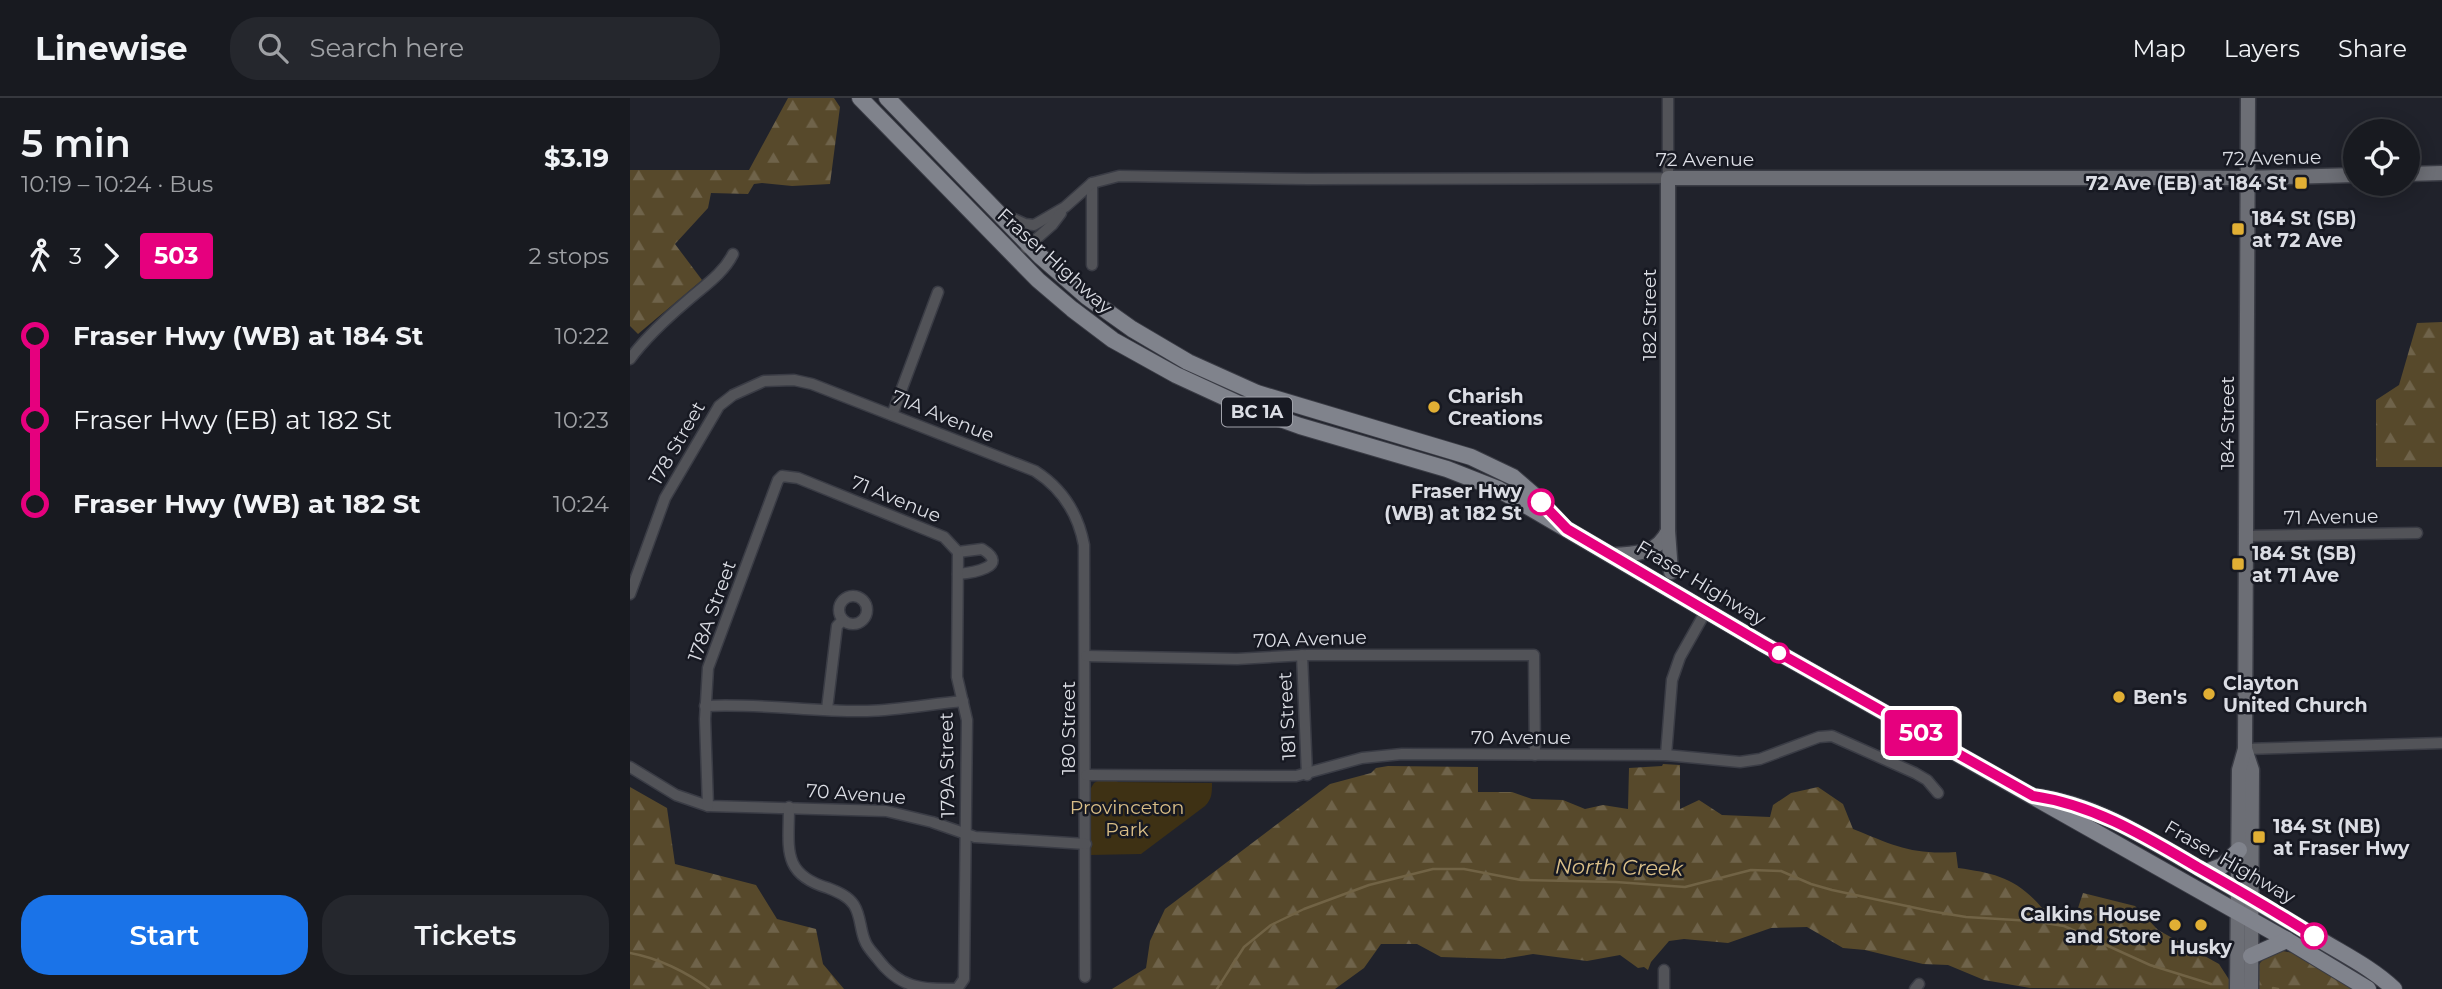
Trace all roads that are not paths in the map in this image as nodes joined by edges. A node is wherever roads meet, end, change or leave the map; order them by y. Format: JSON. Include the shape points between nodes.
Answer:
{"nodes":[{"id":1,"x":860,"y":98,"type":"edge"},
{"id":2,"x":887,"y":98,"type":"edge"},
{"id":3,"x":1668,"y":98,"type":"edge"},
{"id":4,"x":2248,"y":98,"type":"edge"},
{"id":5,"x":2442,"y":173,"type":"edge"},
{"id":6,"x":2420,"y":174,"type":"edge"},
{"id":7,"x":2343,"y":175,"type":"edge"},
{"id":8,"x":1668,"y":178,"type":"junction"},
{"id":9,"x":2248,"y":178,"type":"junction"},
{"id":10,"x":1092,"y":183,"type":"junction"},
{"id":11,"x":1065,"y":207,"type":"junction"},
{"id":12,"x":1001,"y":213,"type":"junction"},
{"id":13,"x":1030,"y":245,"type":"junction"},
{"id":14,"x":733,"y":254,"type":"dead end"},
{"id":15,"x":1016,"y":258,"type":"junction"},
{"id":16,"x":1092,"y":265,"type":"dead end"},
{"id":17,"x":938,"y":292,"type":"dead end"},
{"id":18,"x":630,"y":359,"type":"edge"},
{"id":19,"x":733,"y":395,"type":"joint"},
{"id":20,"x":892,"y":415,"type":"junction"},
{"id":21,"x":782,"y":477,"type":"joint"},
{"id":22,"x":1567,"y":529,"type":"junction"},
{"id":23,"x":1668,"y":531,"type":"junction"},
{"id":24,"x":2417,"y":533,"type":"dead end"},
{"id":25,"x":2245,"y":536,"type":"junction"},
{"id":26,"x":958,"y":552,"type":"junction"},
{"id":27,"x":1613,"y":555,"type":"junction"},
{"id":28,"x":1084,"y":564,"type":"joint"},
{"id":29,"x":1671,"y":572,"type":"dead end"},
{"id":30,"x":958,"y":574,"type":"junction"},
{"id":31,"x":630,"y":594,"type":"edge"},
{"id":32,"x":1706,"y":611,"type":"junction"},
{"id":33,"x":843,"y":620,"type":"dead end"},
{"id":34,"x":1302,"y":655,"type":"junction"},
{"id":35,"x":1086,"y":656,"type":"junction"},
{"id":36,"x":963,"y":701,"type":"junction"},
{"id":37,"x":705,"y":706,"type":"junction"},
{"id":38,"x":827,"y":709,"type":"junction"},
{"id":39,"x":2442,"y":743,"type":"edge"},
{"id":40,"x":2245,"y":748,"type":"junction"},
{"id":41,"x":1535,"y":755,"type":"junction"},
{"id":42,"x":1666,"y":755,"type":"junction"},
{"id":43,"x":630,"y":767,"type":"edge"},
{"id":44,"x":1086,"y":775,"type":"junction"},
{"id":45,"x":1307,"y":775,"type":"junction"},
{"id":46,"x":1938,"y":793,"type":"dead end"},
{"id":47,"x":2033,"y":796,"type":"junction"},
{"id":48,"x":708,"y":806,"type":"junction"},
{"id":49,"x":789,"y":807,"type":"junction"},
{"id":50,"x":966,"y":834,"type":"junction"},
{"id":51,"x":1086,"y":844,"type":"junction"},
{"id":52,"x":2239,"y":850,"type":"junction"},
{"id":53,"x":2206,"y":872,"type":"junction"},
{"id":54,"x":2245,"y":894,"type":"junction"},
{"id":55,"x":2245,"y":916,"type":"junction"},
{"id":56,"x":2287,"y":940,"type":"junction"},
{"id":57,"x":2251,"y":956,"type":"junction"},
{"id":58,"x":1664,"y":970,"type":"dead end"},
{"id":59,"x":1085,"y":978,"type":"dead end"},
{"id":60,"x":1664,"y":989,"type":"edge"},
{"id":61,"x":2236,"y":989,"type":"edge"},
{"id":62,"x":2251,"y":989,"type":"edge"},
{"id":63,"x":2368,"y":989,"type":"edge"},
{"id":64,"x":2394,"y":989,"type":"edge"}],
"edges":[{"from":1,"to":15,"type":"main road","name":"Fraser Highway","number":"BC 1A"},
{"from":2,"to":12,"type":"main road","name":"Fraser Highway","number":"BC 1A"},
{"from":3,"to":8,"type":"street","name":"182 Street"},
{"from":4,"to":9,"type":"main road","name":"184 Street"},
{"from":5,"to":6,"type":"main road"},
{"from":7,"to":9,"type":"main road","name":"72 Avenue"},
{"from":8,"to":9,"type":"main road","name":"72 Avenue"},
{"from":8,"to":10,"type":"street","name":"72 Avenue","via":[[1119,176]]},
{"from":8,"to":23,"type":"main road","name":"182 Street"},
{"from":9,"to":25,"type":"main road","name":"184 Street"},
{"from":10,"to":11,"type":"street"},
{"from":10,"to":16,"type":"street"},
{"from":11,"to":12,"type":"street","via":[[1034,225]]},
{"from":11,"to":13,"type":"street"},
{"from":12,"to":13,"type":"main road","name":"Fraser Highway","number":"BC 1A"},
{"from":13,"to":15,"type":"street"},
{"from":13,"to":22,"type":"main road","name":"Fraser Highway","number":"BC 1A","via":[[1087,297],[1188,362],[1257,393],[1471,457],[1513,477]]},
{"from":14,"to":18,"type":"street","via":[[722,271],[665,320]]},
{"from":15,"to":22,"type":"main road","name":"Fraser Highway","number":"BC 1A","via":[[1113,340],[1194,385],[1259,412],[1470,477]]},
{"from":17,"to":20,"type":"street"},
{"from":19,"to":20,"type":"street","name":"71A Avenue","via":[[764,381],[794,380]]},
{"from":19,"to":31,"type":"street","name":"178 Street","via":[[709,420],[670,489]]},
{"from":20,"to":28,"type":"street","name":"71A Avenue","via":[[1035,471],[1051,482],[1078,520]]},
{"from":21,"to":26,"type":"street","name":"71 Avenue","via":[[798,478],[944,537]]},
{"from":21,"to":37,"type":"street","name":"178A Street","via":[[708,668]]},
{"from":22,"to":27,"type":"main road","name":"Fraser Highway","number":"BC 1A"},
{"from":23,"to":27,"type":"main road","via":[[1656,547]]},
{"from":23,"to":29,"type":"main road","name":"182 Street"},
{"from":24,"to":25,"type":"street","name":"71 Avenue"},
{"from":25,"to":40,"type":"main road","name":"184 Street"},
{"from":26,"to":30,"type":"street","name":"179A Street"},
{"from":26,"to":30,"type":"street","name":"71 Avenue","via":[[982,549],[990,560],[982,571]]},
{"from":27,"to":32,"type":"main road","name":"Fraser Highway","number":"BC 1A"},
{"from":28,"to":35,"type":"street","name":"180 Street"},
{"from":30,"to":36,"type":"street","name":"179A Street","via":[[957,677]]},
{"from":32,"to":42,"type":"street","via":[[1672,680]]},
{"from":32,"to":47,"type":"main road","name":"Fraser Highway","number":"BC 1A"},
{"from":33,"to":38,"type":"street","via":[[837,626]]},
{"from":34,"to":35,"type":"street","name":"70A Avenue","via":[[1237,659]]},
{"from":34,"to":41,"type":"street","name":"70A Avenue","via":[[1534,655]]},
{"from":34,"to":45,"type":"street","name":"181 Street"},
{"from":35,"to":44,"type":"street","name":"180 Street"},
{"from":36,"to":38,"type":"street","via":[[868,711]]},
{"from":36,"to":50,"type":"street","name":"179A Street","via":[[967,720]]},
{"from":37,"to":38,"type":"street"},
{"from":37,"to":48,"type":"street","name":"178A Street"},
{"from":39,"to":40,"type":"street"},
{"from":40,"to":52,"type":"main road","name":"184 Street","via":[[2239,770]]},
{"from":40,"to":54,"type":"main road","name":"184 Street","via":[[2252,769]]},
{"from":41,"to":42,"type":"street","name":"70 Avenue"},
{"from":41,"to":45,"type":"street","name":"70 Avenue","via":[[1381,755]]},
{"from":42,"to":46,"type":"street","name":"70 Avenue","via":[[1740,762],[1832,736],[1916,773]]},
{"from":43,"to":48,"type":"street","name":"70 Avenue","via":[[676,795]]},
{"from":44,"to":45,"type":"street","name":"70 Avenue"},
{"from":44,"to":51,"type":"street","name":"180 Street"},
{"from":47,"to":53,"type":"main road","name":"Fraser Highway","via":[[2083,807]]},
{"from":47,"to":55,"type":"main road","name":"Fraser Highway","number":"BC 1A"},
{"from":48,"to":49,"type":"street","name":"70 Avenue"},
{"from":49,"to":50,"type":"street","name":"70 Avenue","via":[[886,811]]},
{"from":49,"to":50,"type":"street","name":"179A Street","via":[[790,857],[796,871],[815,885],[847,897],[855,906],[865,943],[883,967],[915,988],[957,989],[964,979]]},
{"from":50,"to":51,"type":"street","name":"70 Avenue"},
{"from":51,"to":59,"type":"street","name":"180 Street"},
{"from":52,"to":53,"type":"main road","via":[[2222,866]]},
{"from":52,"to":54,"type":"main road","name":"184 Street"},
{"from":53,"to":54,"type":"main road","name":"Fraser Highway"},
{"from":54,"to":55,"type":"main road","name":"184 Street"},
{"from":54,"to":64,"type":"main road","name":"Fraser Highway","via":[[2375,972]]},
{"from":55,"to":56,"type":"main road","name":"Fraser Highway","number":"BC 1A"},
{"from":55,"to":57,"type":"main road","name":"184 Street"},
{"from":55,"to":61,"type":"main road","name":"184 Street"},
{"from":56,"to":57,"type":"main road"},
{"from":56,"to":63,"type":"main road","name":"Fraser Highway","number":"BC 1A"},
{"from":57,"to":62,"type":"main road","name":"184 Street"},
{"from":58,"to":60,"type":"street"}]}
